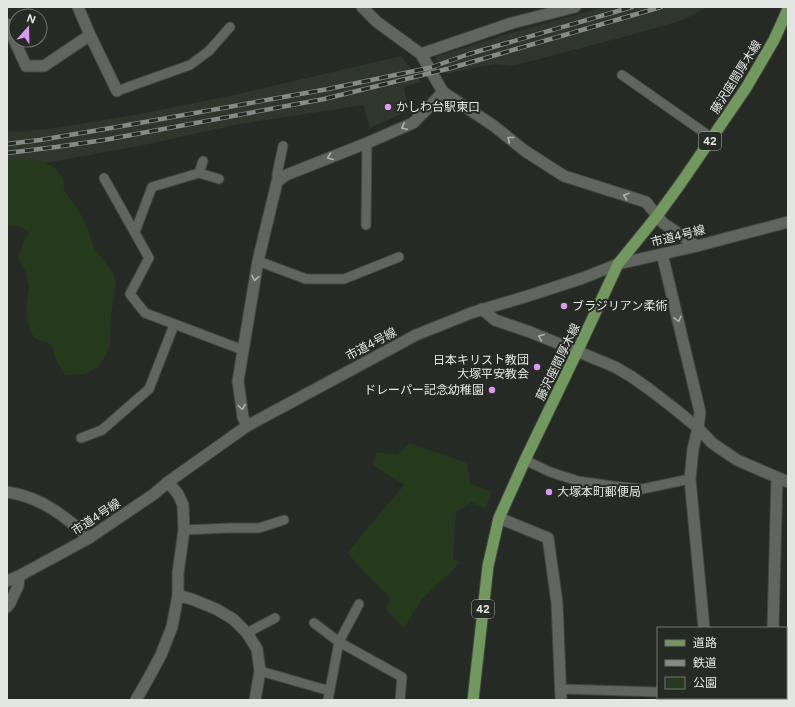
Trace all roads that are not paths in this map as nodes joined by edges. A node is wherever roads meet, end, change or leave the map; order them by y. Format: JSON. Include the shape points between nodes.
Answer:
{"nodes":[{"id":1,"x":78,"y":7,"type":"edge"},
{"id":2,"x":362,"y":7,"type":"edge"},
{"id":3,"x":575,"y":7,"type":"edge"},
{"id":4,"x":788,"y":9,"type":"edge"},
{"id":5,"x":7,"y":24,"type":"edge"},
{"id":6,"x":230,"y":27,"type":"dead end"},
{"id":7,"x":90,"y":35,"type":"junction"},
{"id":8,"x":420,"y":54,"type":"junction"},
{"id":9,"x":622,"y":75,"type":"dead end"},
{"id":10,"x":117,"y":91,"type":"joint"},
{"id":11,"x":443,"y":92,"type":"junction"},
{"id":12,"x":712,"y":138,"type":"junction"},
{"id":13,"x":367,"y":143,"type":"junction"},
{"id":14,"x":283,"y":146,"type":"dead end"},
{"id":15,"x":203,"y":161,"type":"dead end"},
{"id":16,"x":199,"y":173,"type":"junction"},
{"id":17,"x":104,"y":178,"type":"dead end"},
{"id":18,"x":219,"y":179,"type":"dead end"},
{"id":19,"x":277,"y":182,"type":"junction"},
{"id":20,"x":657,"y":216,"type":"junction"},
{"id":21,"x":788,"y":222,"type":"edge"},
{"id":22,"x":366,"y":225,"type":"dead end"},
{"id":23,"x":135,"y":232,"type":"junction"},
{"id":24,"x":697,"y":246,"type":"junction"},
{"id":25,"x":662,"y":254,"type":"junction"},
{"id":26,"x":399,"y":257,"type":"dead end"},
{"id":27,"x":258,"y":261,"type":"junction"},
{"id":28,"x":618,"y":264,"type":"junction"},
{"id":29,"x":482,"y":310,"type":"junction"},
{"id":30,"x":174,"y":325,"type":"junction"},
{"id":31,"x":243,"y":350,"type":"junction"},
{"id":32,"x":578,"y":352,"type":"junction"},
{"id":33,"x":247,"y":426,"type":"junction"},
{"id":34,"x":698,"y":428,"type":"junction"},
{"id":35,"x":81,"y":438,"type":"dead end"},
{"id":36,"x":525,"y":460,"type":"junction"},
{"id":37,"x":777,"y":477,"type":"junction"},
{"id":38,"x":690,"y":479,"type":"junction"},
{"id":39,"x":168,"y":482,"type":"junction"},
{"id":40,"x":788,"y":482,"type":"edge"},
{"id":41,"x":7,"y":492,"type":"edge"},
{"id":42,"x":499,"y":518,"type":"junction"},
{"id":43,"x":284,"y":520,"type":"dead end"},
{"id":44,"x":184,"y":530,"type":"junction"},
{"id":45,"x":89,"y":538,"type":"junction"},
{"id":46,"x":19,"y":576,"type":"junction"},
{"id":47,"x":7,"y":581,"type":"edge"},
{"id":48,"x":178,"y":595,"type":"junction"},
{"id":49,"x":359,"y":604,"type":"dead end"},
{"id":50,"x":7,"y":607,"type":"edge"},
{"id":51,"x":275,"y":618,"type":"dead end"},
{"id":52,"x":314,"y":623,"type":"dead end"},
{"id":53,"x":704,"y":627,"type":"edge"},
{"id":54,"x":774,"y":627,"type":"edge"},
{"id":55,"x":247,"y":633,"type":"junction"},
{"id":56,"x":339,"y":642,"type":"junction"},
{"id":57,"x":260,"y":672,"type":"junction"},
{"id":58,"x":657,"y":692,"type":"edge"},
{"id":59,"x":561,"y":695,"type":"edge"},
{"id":60,"x":329,"y":696,"type":"edge"},
{"id":61,"x":136,"y":700,"type":"edge"},
{"id":62,"x":255,"y":700,"type":"edge"},
{"id":63,"x":400,"y":700,"type":"edge"},
{"id":64,"x":473,"y":700,"type":"edge"}],
"edges":[{"from":1,"to":7,"type":"street"},
{"from":2,"to":8,"type":"street","via":[[377,22]]},
{"from":3,"to":8,"type":"street","via":[[512,23]]},
{"from":4,"to":12,"type":"main road","name":"藤沢座間厚木線","number":"42","via":[[774,40],[746,88]]},
{"from":5,"to":7,"type":"street","via":[[26,66],[44,66]]},
{"from":6,"to":10,"type":"lane","via":[[208,51],[190,65]]},
{"from":7,"to":10,"type":"street"},
{"from":8,"to":11,"type":"street"},
{"from":9,"to":12,"type":"lane"},
{"from":11,"to":13,"type":"street","one_way":true,"via":[[413,122]]},
{"from":20,"to":11,"type":"street","one_way":true,"via":[[646,202],[564,176]]},
{"from":12,"to":20,"type":"main road","name":"藤沢座間厚木線","number":"42"},
{"from":13,"to":19,"type":"street","one_way":true,"via":[[286,175]]},
{"from":13,"to":22,"type":"lane"},
{"from":14,"to":19,"type":"lane"},
{"from":15,"to":16,"type":"lane"},
{"from":16,"to":18,"type":"lane"},
{"from":16,"to":23,"type":"lane","via":[[152,187]]},
{"from":17,"to":23,"type":"lane"},
{"from":19,"to":27,"type":"street"},
{"from":20,"to":24,"type":"street"},
{"from":20,"to":28,"type":"main road","name":"藤沢座間厚木線","number":"42"},
{"from":21,"to":24,"type":"street","name":"市道4号線"},
{"from":23,"to":30,"type":"lane","via":[[149,258],[130,294],[145,313]]},
{"from":24,"to":25,"type":"street","name":"市道4号線"},
{"from":25,"to":28,"type":"street","name":"市道4号線"},
{"from":25,"to":34,"type":"street","one_way":true,"via":[[700,412]]},
{"from":26,"to":27,"type":"lane","via":[[344,279],[306,279]]},
{"from":27,"to":31,"type":"street","one_way":true},
{"from":28,"to":29,"type":"street","name":"市道4号線","via":[[543,292]]},
{"from":28,"to":32,"type":"main road","name":"藤沢座間厚木線","number":"42"},
{"from":32,"to":29,"type":"street","one_way":true,"via":[[495,320]]},
{"from":29,"to":33,"type":"street","name":"市道4号線","via":[[416,335]]},
{"from":30,"to":31,"type":"lane"},
{"from":30,"to":35,"type":"lane","via":[[148,389],[102,430]]},
{"from":31,"to":33,"type":"street","one_way":true,"via":[[238,381],[243,417]]},
{"from":32,"to":34,"type":"street","via":[[632,377]]},
{"from":32,"to":36,"type":"main road","name":"藤沢座間厚木線","number":"42"},
{"from":33,"to":39,"type":"street","name":"市道4号線"},
{"from":34,"to":37,"type":"street","via":[[712,443],[737,460]]},
{"from":34,"to":38,"type":"street"},
{"from":36,"to":38,"type":"lane","via":[[578,481],[613,486],[642,489]]},
{"from":36,"to":42,"type":"main road","name":"藤沢座間厚木線","number":"42"},
{"from":37,"to":40,"type":"street"},
{"from":37,"to":54,"type":"street"},
{"from":38,"to":53,"type":"street"},
{"from":39,"to":44,"type":"street","via":[[178,494],[183,506]]},
{"from":39,"to":45,"type":"street","name":"市道4号線"},
{"from":41,"to":45,"type":"street","via":[[21,494],[52,508]]},
{"from":42,"to":59,"type":"street","via":[[548,538],[557,603]]},
{"from":42,"to":64,"type":"main road","name":"藤沢座間厚木線","number":"42","via":[[488,566]]},
{"from":43,"to":44,"type":"lane","via":[[258,528]]},
{"from":44,"to":48,"type":"street","via":[[178,573]]},
{"from":45,"to":46,"type":"street","name":"市道4号線"},
{"from":46,"to":47,"type":"street","name":"市道4号線"},
{"from":46,"to":50,"type":"street","via":[[18,586]]},
{"from":48,"to":55,"type":"street","via":[[216,609],[233,619]]},
{"from":48,"to":61,"type":"street","via":[[172,627],[158,661]]},
{"from":49,"to":56,"type":"lane"},
{"from":51,"to":55,"type":"lane"},
{"from":52,"to":56,"type":"lane"},
{"from":55,"to":57,"type":"street","via":[[257,649]]},
{"from":56,"to":60,"type":"lane"},
{"from":56,"to":63,"type":"lane","via":[[402,676]]},
{"from":57,"to":60,"type":"lane"},
{"from":57,"to":62,"type":"street"},
{"from":58,"to":59,"type":"lane"}]}
